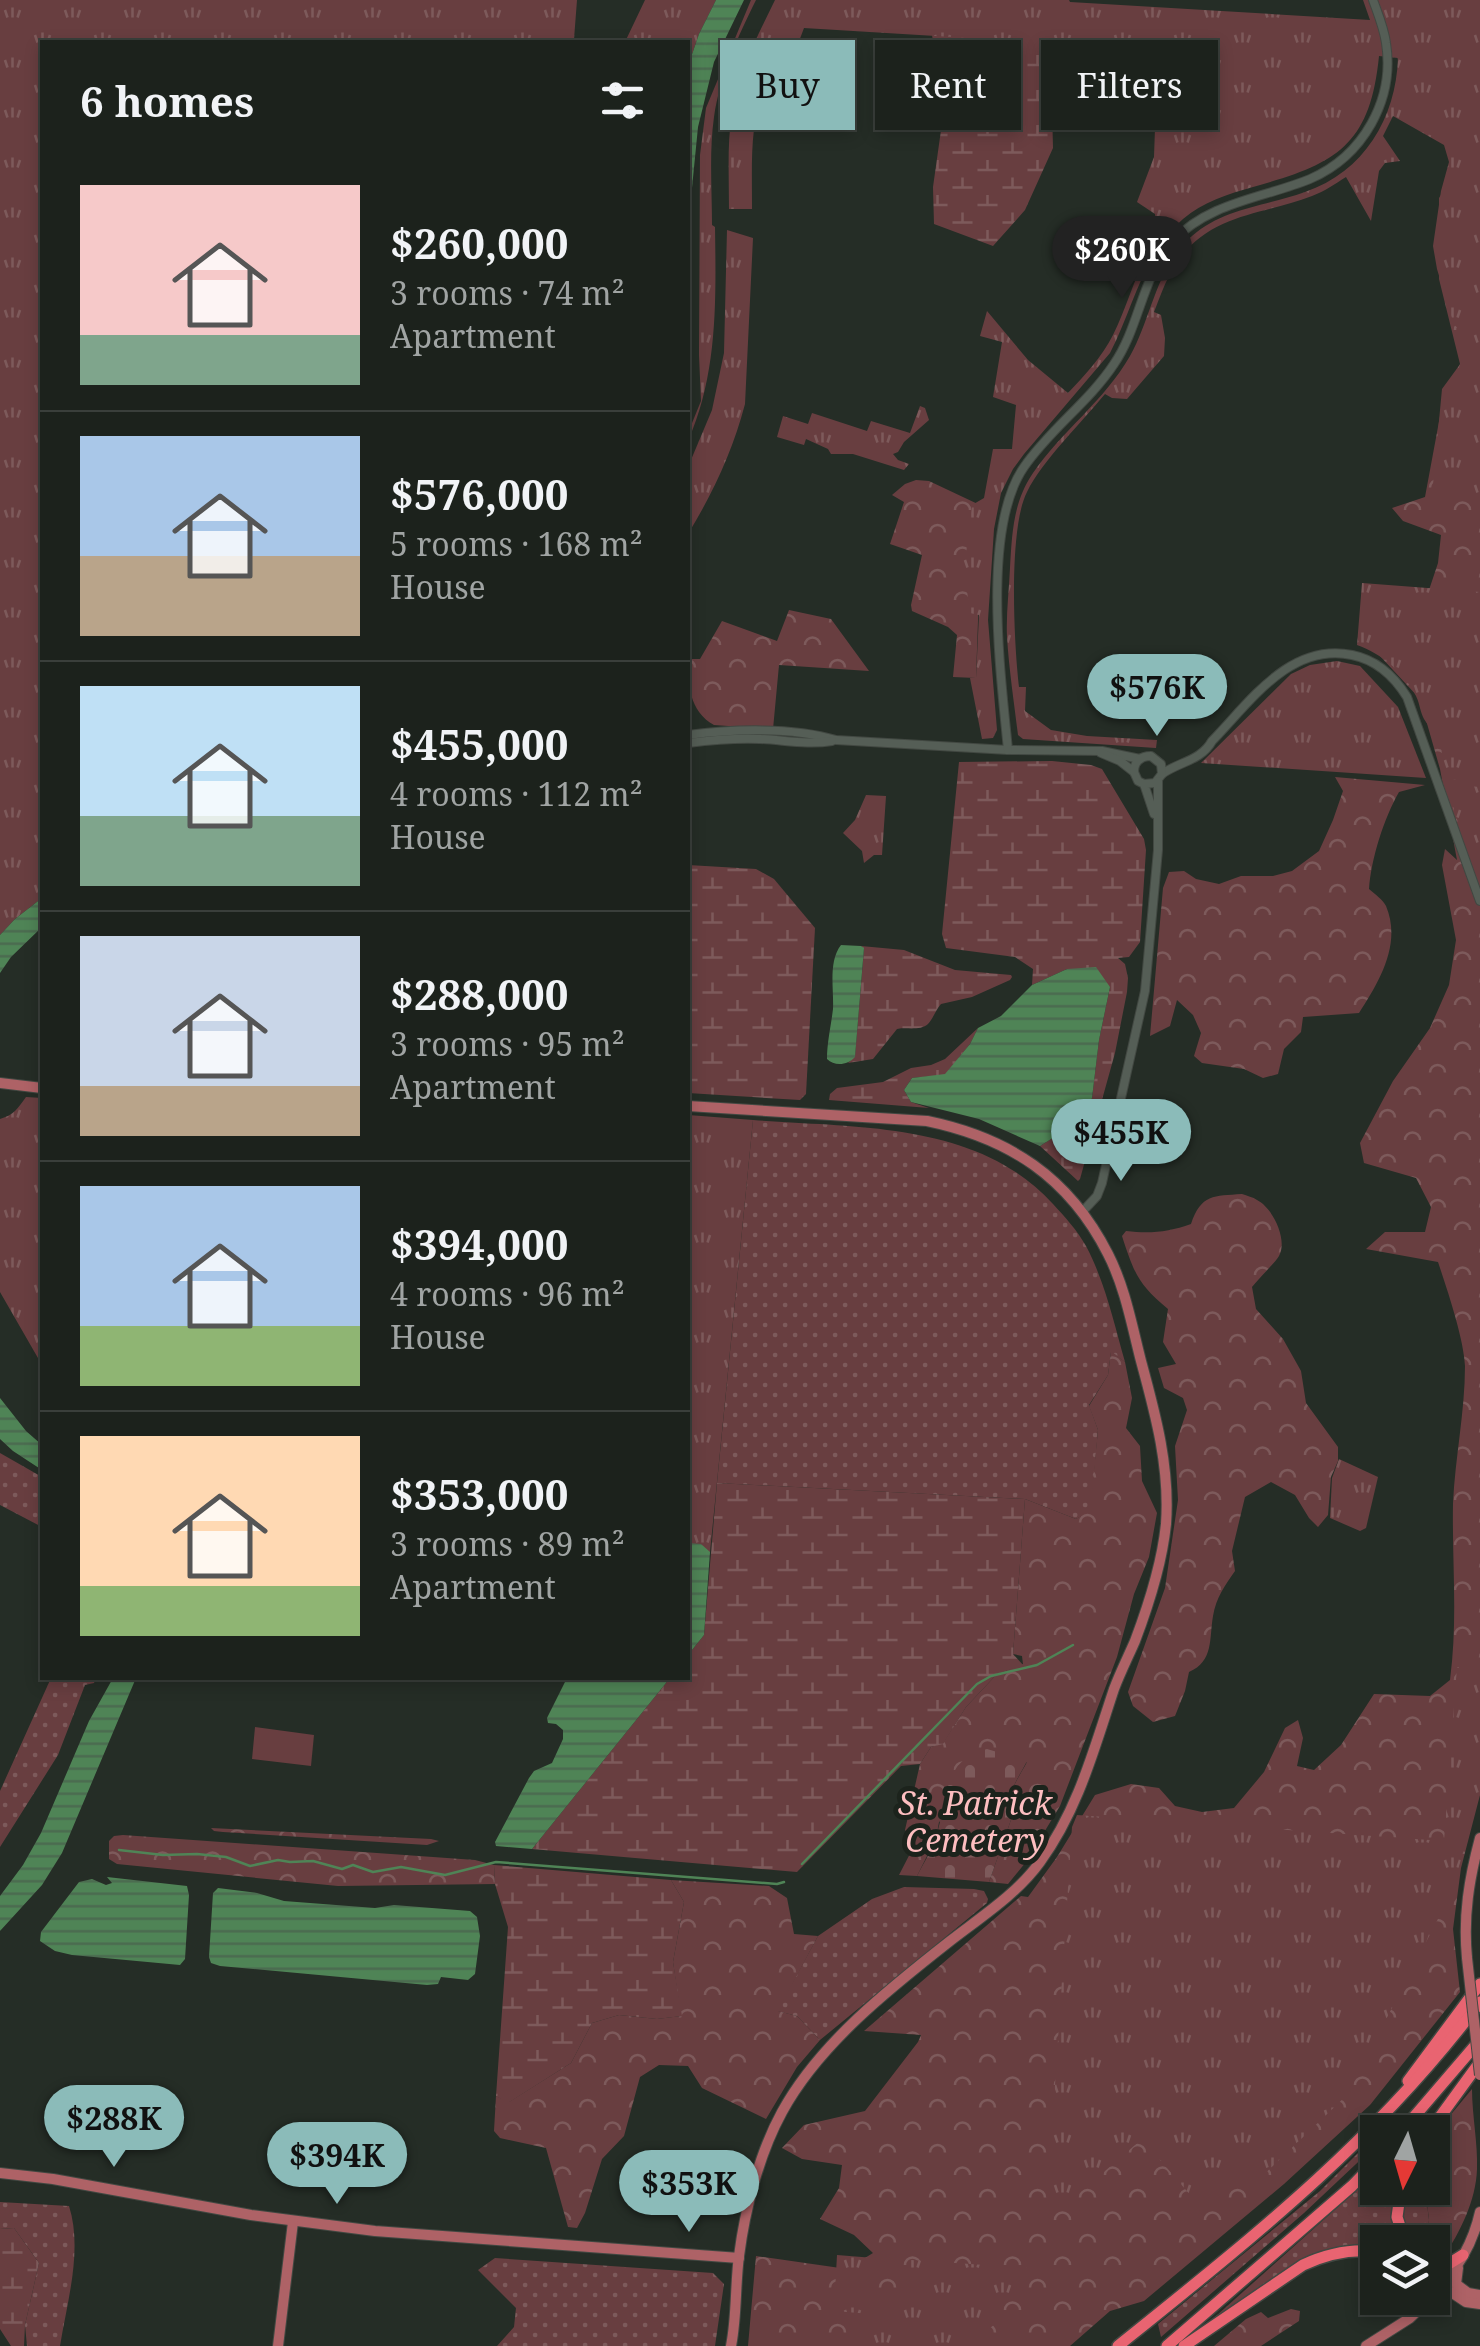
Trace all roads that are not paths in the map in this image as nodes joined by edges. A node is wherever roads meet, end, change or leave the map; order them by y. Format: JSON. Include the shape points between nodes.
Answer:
{"nodes":[{"id":1,"x":1372,"y":0,"type":"edge"},
{"id":2,"x":690,"y":734,"type":"edge"},
{"id":3,"x":718,"y":736,"type":"junction"},
{"id":4,"x":690,"y":743,"type":"edge"},
{"id":5,"x":1209,"y":744,"type":"junction"},
{"id":6,"x":1008,"y":750,"type":"junction"},
{"id":7,"x":1092,"y":751,"type":"junction"},
{"id":8,"x":1140,"y":758,"type":"junction"},
{"id":9,"x":1159,"y":761,"type":"junction"},
{"id":10,"x":1134,"y":772,"type":"junction"},
{"id":11,"x":1160,"y":777,"type":"junction"},
{"id":12,"x":1144,"y":784,"type":"junction"},
{"id":13,"x":1156,"y":820,"type":"junction"},
{"id":14,"x":1480,"y":902,"type":"edge"},
{"id":15,"x":0,"y":1084,"type":"edge"},
{"id":16,"x":40,"y":1088,"type":"edge"},
{"id":17,"x":690,"y":1106,"type":"edge"},
{"id":18,"x":1082,"y":1211,"type":"junction"},
{"id":19,"x":1480,"y":1838,"type":"edge"},
{"id":20,"x":1480,"y":1984,"type":"edge"},
{"id":21,"x":1480,"y":2002,"type":"edge"},
{"id":22,"x":1480,"y":2040,"type":"edge"},
{"id":23,"x":1480,"y":2062,"type":"edge"},
{"id":24,"x":1480,"y":2075,"type":"edge"},
{"id":25,"x":1387,"y":2112,"type":"junction"},
{"id":26,"x":1415,"y":2115,"type":"edge"},
{"id":27,"x":1441,"y":2115,"type":"edge"},
{"id":28,"x":0,"y":2174,"type":"edge"},
{"id":29,"x":1360,"y":2178,"type":"edge"},
{"id":30,"x":1480,"y":2212,"type":"edge"},
{"id":31,"x":293,"y":2222,"type":"junction"},
{"id":32,"x":1360,"y":2252,"type":"edge"},
{"id":33,"x":739,"y":2258,"type":"junction"},
{"id":34,"x":1461,"y":2260,"type":"junction"},
{"id":35,"x":1450,"y":2265,"type":"edge"},
{"id":36,"x":1450,"y":2272,"type":"edge"},
{"id":37,"x":1480,"y":2295,"type":"edge"},
{"id":38,"x":1450,"y":2296,"type":"edge"},
{"id":39,"x":1480,"y":2304,"type":"edge"},
{"id":40,"x":1412,"y":2315,"type":"edge"},
{"id":41,"x":278,"y":2346,"type":"edge"},
{"id":42,"x":731,"y":2346,"type":"edge"},
{"id":43,"x":1118,"y":2346,"type":"edge"},
{"id":44,"x":1167,"y":2346,"type":"edge"},
{"id":45,"x":1184,"y":2346,"type":"edge"},
{"id":46,"x":1366,"y":2346,"type":"edge"}],
"edges":[{"from":1,"to":6,"type":"street","via":[[1387,69],[1381,104],[1363,137],[1330,169],[1222,208],[1174,240],[1153,272],[1115,363],[1036,451],[1008,496],[998,602]]},
{"from":2,"to":3,"type":"street"},
{"from":3,"to":4,"type":"street"},
{"from":3,"to":6,"type":"street"},
{"from":5,"to":9,"type":"street","via":[[1184,758]]},
{"from":5,"to":11,"type":"street"},
{"from":5,"to":14,"type":"street","via":[[1290,665],[1321,654],[1368,660],[1407,697]]},
{"from":6,"to":7,"type":"street"},
{"from":7,"to":8,"type":"street"},
{"from":7,"to":10,"type":"street"},
{"from":8,"to":9,"type":"street"},
{"from":8,"to":10,"type":"street"},
{"from":9,"to":11,"type":"street"},
{"from":10,"to":12,"type":"street"},
{"from":11,"to":12,"type":"street"},
{"from":11,"to":13,"type":"street"},
{"from":12,"to":13,"type":"street"},
{"from":13,"to":18,"type":"street","via":[[1145,991],[1100,1189]]},
{"from":15,"to":16,"type":"main road"},
{"from":17,"to":18,"type":"main road","via":[[958,1128],[1037,1166]]},
{"from":18,"to":33,"type":"main road","via":[[1118,1280],[1161,1437],[1167,1495],[1157,1573],[1070,1814],[1044,1858],[861,2016],[802,2082],[775,2127],[750,2199]]},
{"from":19,"to":24,"type":"main road","bridge":true,"via":[[1465,1930]]},
{"from":20,"to":25,"type":"highway"},
{"from":21,"to":25,"type":"highway"},
{"from":22,"to":26,"type":"highway"},
{"from":23,"to":27,"type":"highway"},
{"from":25,"to":43,"type":"highway","via":[[1292,2204]]},
{"from":28,"to":31,"type":"main road"},
{"from":29,"to":44,"type":"highway"},
{"from":30,"to":34,"type":"main road"},
{"from":31,"to":33,"type":"main road"},
{"from":31,"to":41,"type":"main road"},
{"from":32,"to":45,"type":"highway","via":[[1312,2260]]},
{"from":33,"to":42,"type":"main road"},
{"from":34,"to":35,"type":"highway"},
{"from":34,"to":36,"type":"main road"},
{"from":34,"to":37,"type":"main road","via":[[1456,2284]]},
{"from":38,"to":39,"type":"main road"},
{"from":40,"to":46,"type":"main road"}]}
